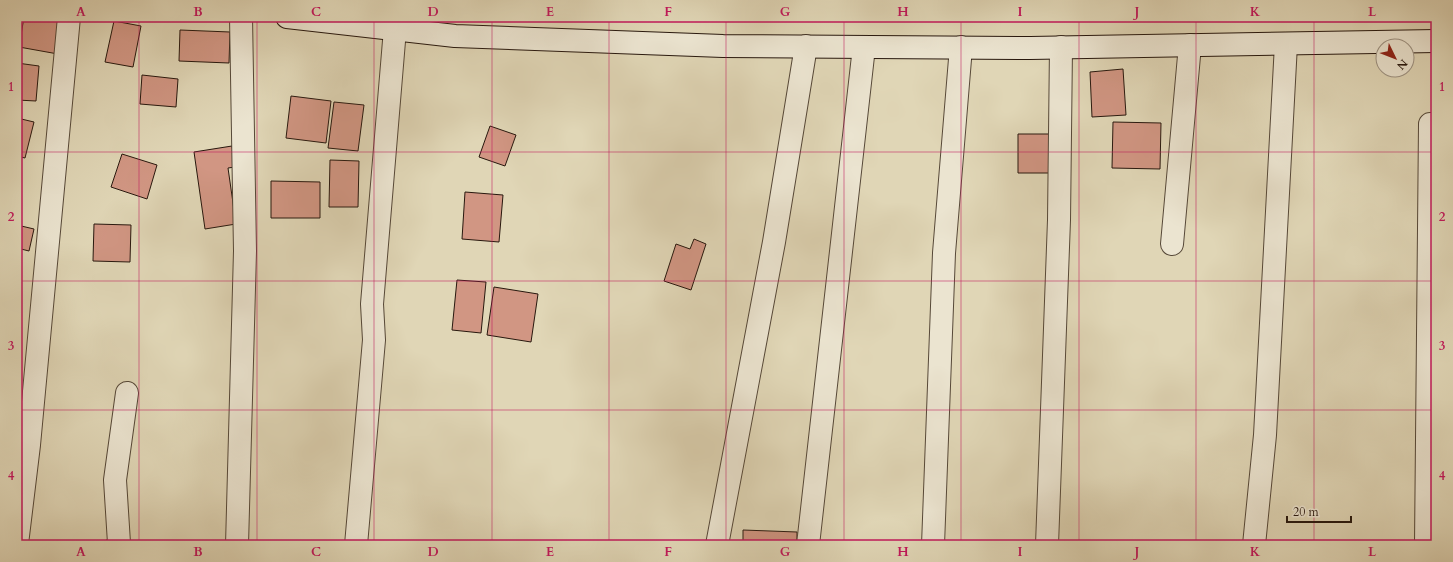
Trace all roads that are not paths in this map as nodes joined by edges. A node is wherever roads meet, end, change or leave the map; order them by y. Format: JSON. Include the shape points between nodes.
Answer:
{"nodes":[{"id":1,"x":69,"y":17,"type":"edge"},
{"id":2,"x":242,"y":17,"type":"edge"},
{"id":3,"x":287,"y":17,"type":"edge"},
{"id":4,"x":395,"y":29,"type":"junction"},
{"id":5,"x":1436,"y":41,"type":"edge"},
{"id":6,"x":1286,"y":44,"type":"junction"},
{"id":7,"x":1190,"y":45,"type":"junction"},
{"id":8,"x":806,"y":46,"type":"junction"},
{"id":9,"x":864,"y":47,"type":"junction"},
{"id":10,"x":961,"y":47,"type":"junction"},
{"id":11,"x":1061,"y":47,"type":"junction"},
{"id":12,"x":1430,"y":124,"type":"dead end"},
{"id":13,"x":1172,"y":244,"type":"dead end"},
{"id":14,"x":127,"y":394,"type":"dead end"},
{"id":15,"x":17,"y":544,"type":"edge"},
{"id":16,"x":117,"y":545,"type":"edge"},
{"id":17,"x":237,"y":545,"type":"edge"},
{"id":18,"x":356,"y":545,"type":"edge"},
{"id":19,"x":717,"y":545,"type":"edge"},
{"id":20,"x":808,"y":545,"type":"edge"},
{"id":21,"x":933,"y":545,"type":"edge"},
{"id":22,"x":1047,"y":545,"type":"edge"},
{"id":23,"x":1254,"y":545,"type":"edge"},
{"id":24,"x":1426,"y":545,"type":"edge"}],
"edges":[{"from":1,"to":15,"type":"street"},
{"from":2,"to":17,"type":"street","via":[[245,250]]},
{"from":3,"to":4,"type":"street"},
{"from":4,"to":8,"type":"street","via":[[455,36],[723,46]]},
{"from":4,"to":18,"type":"street","via":[[372,304],[374,340]]},
{"from":5,"to":6,"type":"street"},
{"from":6,"to":7,"type":"street"},
{"from":6,"to":23,"type":"street","via":[[1265,435]]},
{"from":7,"to":11,"type":"street"},
{"from":7,"to":13,"type":"street"},
{"from":8,"to":9,"type":"street"},
{"from":8,"to":19,"type":"street","via":[[774,242]]},
{"from":9,"to":10,"type":"street"},
{"from":9,"to":20,"type":"street"},
{"from":10,"to":11,"type":"street"},
{"from":10,"to":21,"type":"street","via":[[944,253]]},
{"from":11,"to":22,"type":"street","via":[[1059,220]]},
{"from":12,"to":24,"type":"street"},
{"from":14,"to":16,"type":"street","via":[[114,480],[119,543]]}]}
